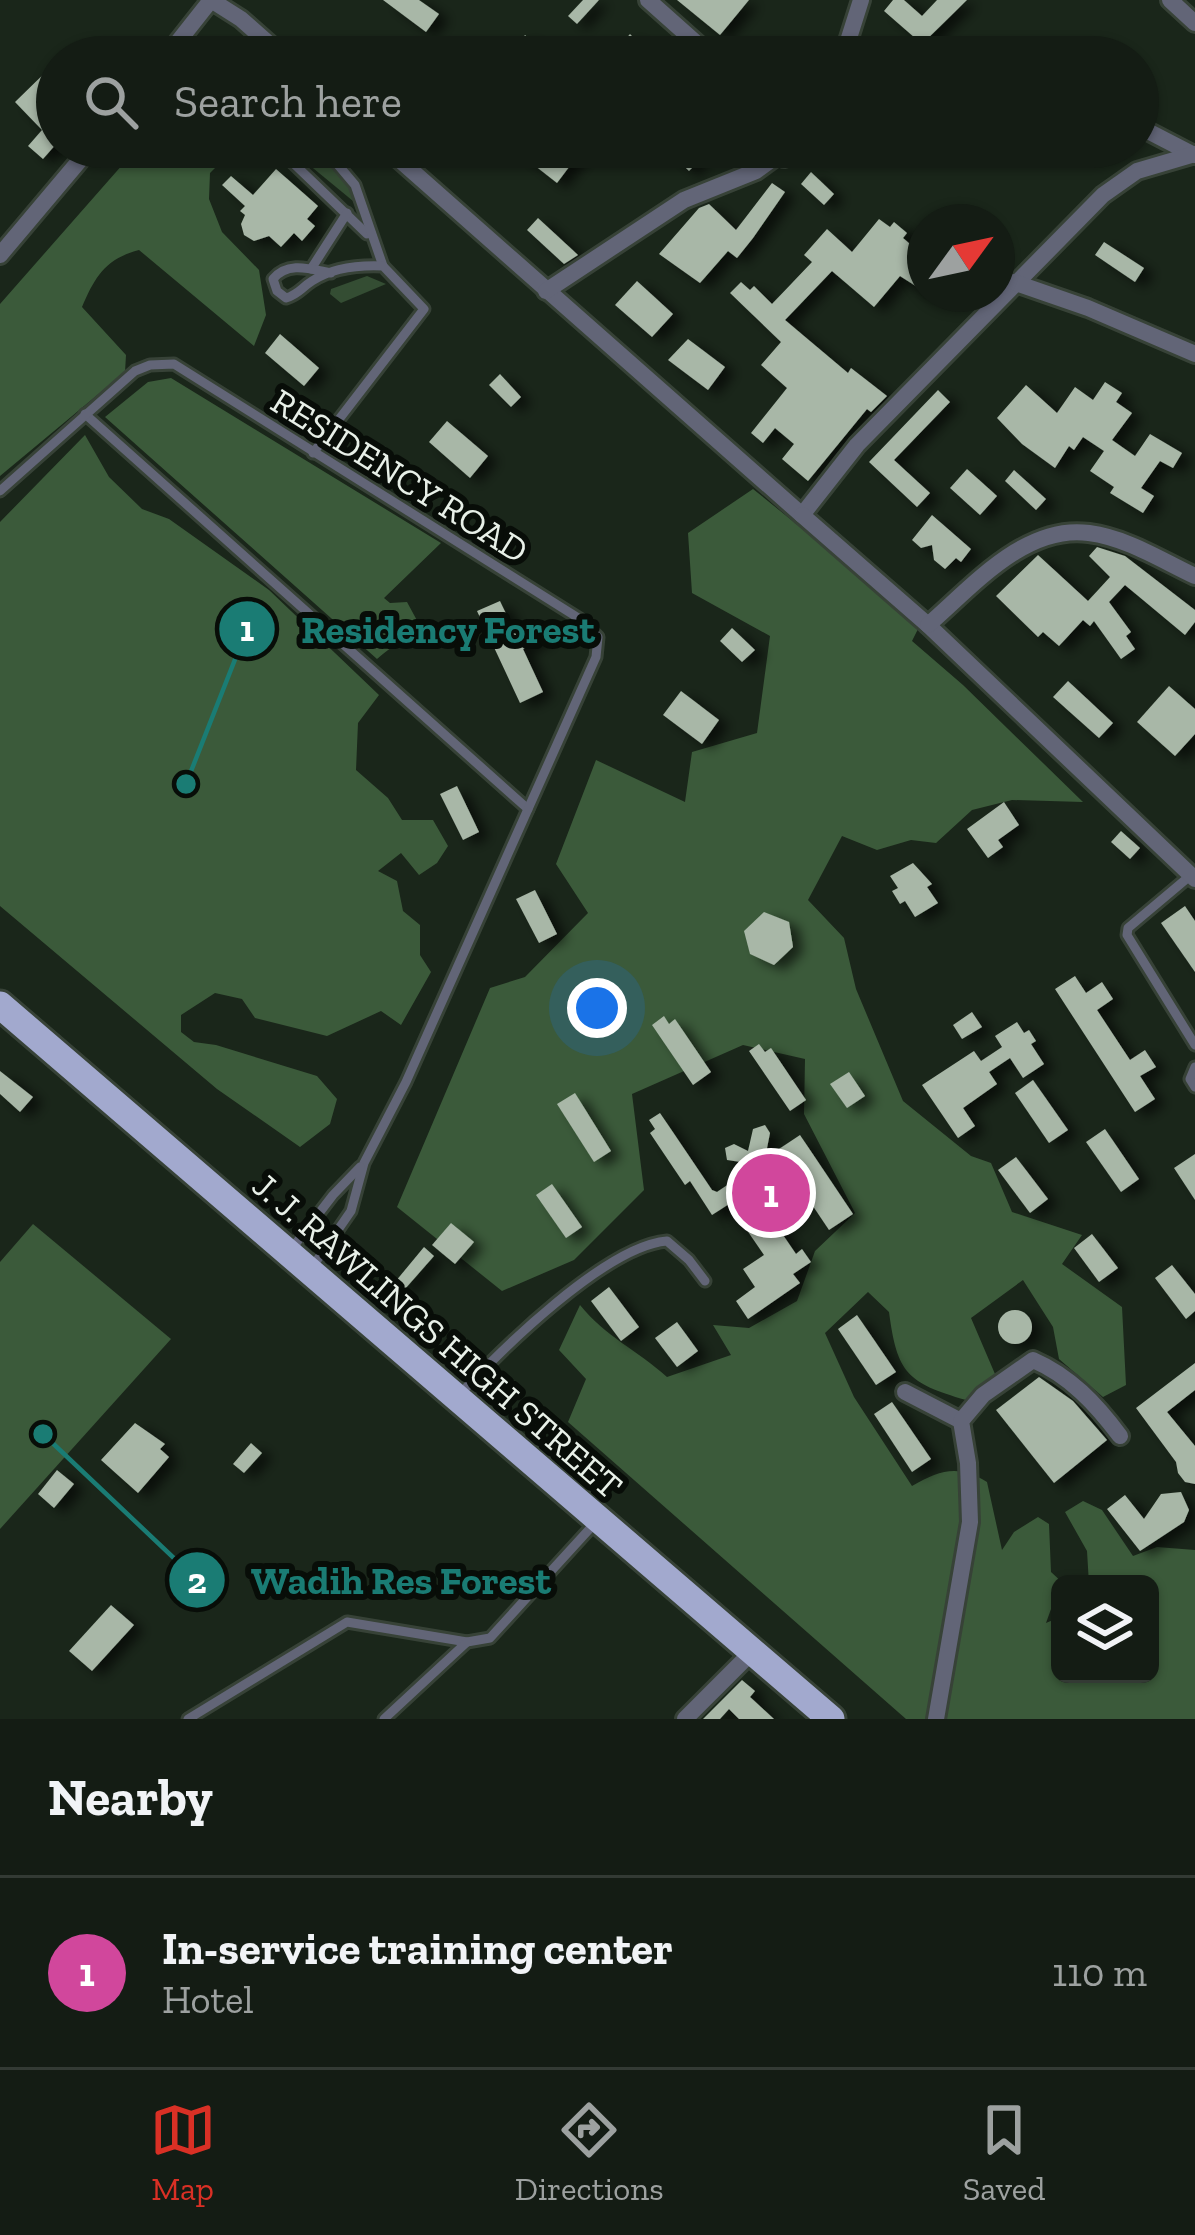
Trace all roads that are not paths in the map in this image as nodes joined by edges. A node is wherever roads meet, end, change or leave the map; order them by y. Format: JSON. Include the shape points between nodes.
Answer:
{"nodes":[{"id":1,"x":211,"y":0,"type":"edge"},
{"id":2,"x":648,"y":0,"type":"edge"},
{"id":3,"x":861,"y":0,"type":"edge"},
{"id":4,"x":1170,"y":0,"type":"edge"},
{"id":5,"x":1195,"y":23,"type":"edge"},
{"id":6,"x":183,"y":36,"type":"edge"},
{"id":7,"x":260,"y":36,"type":"edge"},
{"id":8,"x":688,"y":36,"type":"edge"},
{"id":9,"x":850,"y":36,"type":"edge"},
{"id":10,"x":1159,"y":136,"type":"edge"},
{"id":11,"x":1194,"y":154,"type":"edge"},
{"id":12,"x":1159,"y":165,"type":"edge"},
{"id":13,"x":73,"y":168,"type":"edge"},
{"id":14,"x":299,"y":168,"type":"edge"},
{"id":15,"x":341,"y":168,"type":"edge"},
{"id":16,"x":408,"y":168,"type":"edge"},
{"id":17,"x":760,"y":168,"type":"edge"},
{"id":18,"x":762,"y":168,"type":"edge"},
{"id":19,"x":1150,"y":168,"type":"edge"},
{"id":20,"x":756,"y":171,"type":"junction"},
{"id":21,"x":347,"y":213,"type":"junction"},
{"id":22,"x":370,"y":237,"type":"junction"},
{"id":23,"x":0,"y":255,"type":"edge"},
{"id":24,"x":382,"y":266,"type":"junction"},
{"id":25,"x":311,"y":269,"type":"junction"},
{"id":26,"x":331,"y":273,"type":"junction"},
{"id":27,"x":1015,"y":280,"type":"edge"},
{"id":28,"x":1015,"y":283,"type":"edge"},
{"id":29,"x":546,"y":291,"type":"junction"},
{"id":30,"x":984,"y":312,"type":"edge"},
{"id":31,"x":1195,"y":354,"type":"edge"},
{"id":32,"x":85,"y":414,"type":"junction"},
{"id":33,"x":313,"y":453,"type":"junction"},
{"id":34,"x":0,"y":491,"type":"edge"},
{"id":35,"x":802,"y":515,"type":"junction"},
{"id":36,"x":1195,"y":576,"type":"edge"},
{"id":37,"x":928,"y":625,"type":"junction"},
{"id":38,"x":528,"y":809,"type":"junction"},
{"id":39,"x":1193,"y":877,"type":"edge"},
{"id":40,"x":0,"y":1005,"type":"edge"},
{"id":41,"x":1195,"y":1045,"type":"edge"},
{"id":42,"x":1195,"y":1067,"type":"edge"},
{"id":43,"x":1195,"y":1087,"type":"edge"},
{"id":44,"x":364,"y":1163,"type":"junction"},
{"id":45,"x":299,"y":1262,"type":"junction"},
{"id":46,"x":705,"y":1281,"type":"dead end"},
{"id":47,"x":905,"y":1392,"type":"dead end"},
{"id":48,"x":455,"y":1399,"type":"junction"},
{"id":49,"x":961,"y":1421,"type":"junction"},
{"id":50,"x":1120,"y":1436,"type":"dead end"},
{"id":51,"x":597,"y":1521,"type":"junction"},
{"id":52,"x":467,"y":1642,"type":"junction"},
{"id":53,"x":750,"y":1654,"type":"junction"},
{"id":54,"x":188,"y":1719,"type":"edge"},
{"id":55,"x":385,"y":1719,"type":"edge"},
{"id":56,"x":685,"y":1719,"type":"edge"},
{"id":57,"x":831,"y":1719,"type":"edge"},
{"id":58,"x":936,"y":1719,"type":"edge"}],
"edges":[{"from":1,"to":6,"type":"street"},
{"from":1,"to":7,"type":"street"},
{"from":2,"to":8,"type":"street"},
{"from":3,"to":9,"type":"street"},
{"from":4,"to":5,"type":"street"},
{"from":10,"to":11,"type":"street"},
{"from":11,"to":12,"type":"street"},
{"from":13,"to":23,"type":"street"},
{"from":14,"to":21,"type":"lane"},
{"from":15,"to":22,"type":"lane","via":[[355,185]]},
{"from":16,"to":29,"type":"street"},
{"from":17,"to":20,"type":"street"},
{"from":18,"to":20,"type":"street"},
{"from":19,"to":27,"type":"street","via":[[1103,195]]},
{"from":20,"to":29,"type":"street","via":[[684,200]]},
{"from":21,"to":22,"type":"lane"},
{"from":21,"to":25,"type":"lane"},
{"from":22,"to":24,"type":"lane"},
{"from":24,"to":26,"type":"lane"},
{"from":24,"to":33,"type":"lane","via":[[424,309]]},
{"from":25,"to":26,"type":"lane"},
{"from":25,"to":26,"type":"lane","via":[[280,272],[277,291],[300,294]]},
{"from":28,"to":31,"type":"street"},
{"from":29,"to":35,"type":"street"},
{"from":30,"to":35,"type":"street"},
{"from":32,"to":33,"type":"lane","name":"RESIDENCY ROAD","via":[[135,370],[174,364]]},
{"from":32,"to":34,"type":"lane","name":"RESIDENCY ROAD"},
{"from":32,"to":38,"type":"lane"},
{"from":33,"to":38,"type":"lane","name":"RESIDENCY ROAD","via":[[598,637]]},
{"from":35,"to":37,"type":"street"},
{"from":36,"to":37,"type":"street","via":[[1086,532],[1048,538],[1013,552]]},
{"from":37,"to":39,"type":"street"},
{"from":38,"to":44,"type":"lane","name":"RESIDENCY ROAD"},
{"from":39,"to":41,"type":"lane","via":[[1127,935]]},
{"from":40,"to":45,"type":"main road","name":"J. J. RAWLINGS HIGH STREET"},
{"from":42,"to":43,"type":"lane"},
{"from":44,"to":45,"type":"lane","name":"RESIDENCY ROAD","via":[[333,1196]]},
{"from":44,"to":45,"type":"lane","name":"RESIDENCY ROAD","via":[[351,1211]]},
{"from":45,"to":48,"type":"main road","name":"J. J. RAWLINGS HIGH STREET"},
{"from":46,"to":48,"type":"lane","via":[[667,1241],[645,1243],[595,1273]]},
{"from":47,"to":49,"type":"street"},
{"from":48,"to":51,"type":"main road","name":"J. J. RAWLINGS HIGH STREET"},
{"from":49,"to":50,"type":"street","via":[[1033,1360],[1099,1407]]},
{"from":49,"to":58,"type":"street","via":[[970,1522]]},
{"from":51,"to":52,"type":"lane","via":[[490,1638]]},
{"from":51,"to":53,"type":"main road","name":"J. J. RAWLINGS HIGH STREET"},
{"from":52,"to":54,"type":"lane","via":[[347,1622]]},
{"from":52,"to":55,"type":"lane"},
{"from":53,"to":56,"type":"street"},
{"from":53,"to":57,"type":"main road","name":"J. J. RAWLINGS HIGH STREET"}]}
